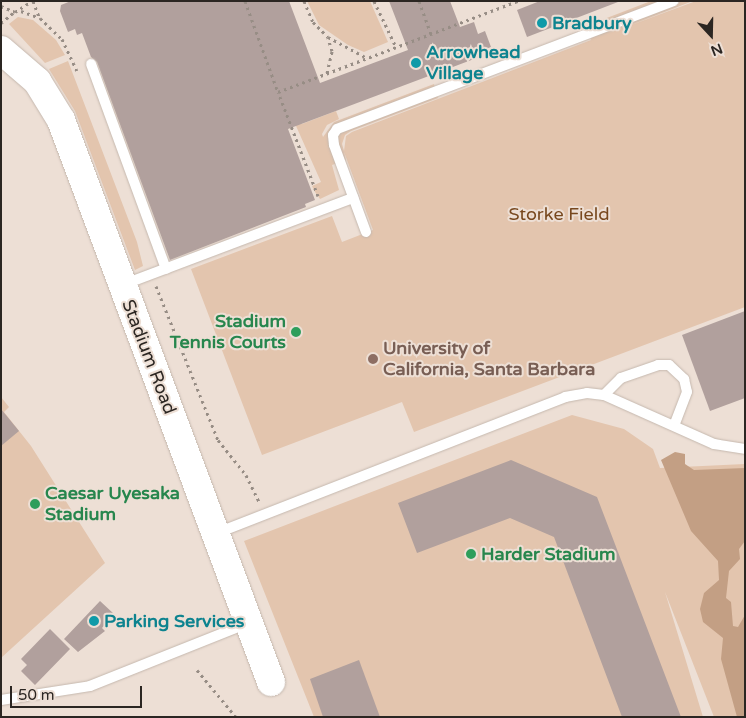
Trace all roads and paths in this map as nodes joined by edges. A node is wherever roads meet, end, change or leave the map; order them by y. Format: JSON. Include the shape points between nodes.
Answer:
{"nodes":[{"id":1,"x":32,"y":1,"type":"edge"},
{"id":2,"x":245,"y":1,"type":"edge"},
{"id":3,"x":304,"y":1,"type":"edge"},
{"id":4,"x":374,"y":1,"type":"edge"},
{"id":5,"x":419,"y":1,"type":"edge"},
{"id":6,"x":518,"y":1,"type":"edge"},
{"id":7,"x":674,"y":1,"type":"edge"},
{"id":8,"x":1,"y":6,"type":"edge"},
{"id":9,"x":21,"y":10,"type":"junction"},
{"id":10,"x":14,"y":12,"type":"junction"},
{"id":11,"x":1,"y":23,"type":"edge"},
{"id":12,"x":431,"y":34,"type":"junction"},
{"id":13,"x":328,"y":37,"type":"junction"},
{"id":14,"x":396,"y":47,"type":"junction"},
{"id":15,"x":1,"y":50,"type":"edge"},
{"id":16,"x":368,"y":58,"type":"junction"},
{"id":17,"x":91,"y":64,"type":"dead end"},
{"id":18,"x":326,"y":73,"type":"junction"},
{"id":19,"x":278,"y":92,"type":"junction"},
{"id":20,"x":353,"y":198,"type":"junction"},
{"id":21,"x":323,"y":209,"type":"junction"},
{"id":22,"x":366,"y":232,"type":"dead end"},
{"id":23,"x":166,"y":269,"type":"junction"},
{"id":24,"x":122,"y":286,"type":"junction"},
{"id":25,"x":604,"y":395,"type":"junction"},
{"id":26,"x":674,"y":426,"type":"junction"},
{"id":27,"x":745,"y":449,"type":"edge"},
{"id":28,"x":216,"y":533,"type":"junction"},
{"id":29,"x":249,"y":622,"type":"junction"},
{"id":30,"x":197,"y":670,"type":"dead end"},
{"id":31,"x":271,"y":682,"type":"dead end"},
{"id":32,"x":1,"y":700,"type":"edge"},
{"id":33,"x":236,"y":717,"type":"edge"}],
"edges":[{"from":1,"to":9,"type":"path"},
{"from":1,"to":9,"type":"path","via":[[40,18]]},
{"from":2,"to":19,"type":"path"},
{"from":3,"to":13,"type":"path","via":[[313,22]]},
{"from":4,"to":14,"type":"path"},
{"from":5,"to":12,"type":"path"},
{"from":6,"to":12,"type":"path"},
{"from":7,"to":20,"type":"lane","via":[[337,129],[333,135],[334,145]]},
{"from":8,"to":10,"type":"path"},
{"from":9,"to":10,"type":"path"},
{"from":10,"to":11,"type":"path"},
{"from":12,"to":14,"type":"path"},
{"from":13,"to":16,"type":"path"},
{"from":13,"to":18,"type":"path","via":[[332,51]]},
{"from":14,"to":16,"type":"path"},
{"from":15,"to":24,"type":"street","name":"Stadium Road","via":[[36,81],[61,120]]},
{"from":16,"to":18,"type":"path"},
{"from":17,"to":23,"type":"lane"},
{"from":18,"to":19,"type":"path"},
{"from":19,"to":21,"type":"path"},
{"from":20,"to":21,"type":"lane"},
{"from":20,"to":22,"type":"lane"},
{"from":21,"to":23,"type":"lane"},
{"from":23,"to":24,"type":"lane"},
{"from":24,"to":28,"type":"street","name":"Stadium Road"},
{"from":25,"to":26,"type":"lane"},
{"from":25,"to":26,"type":"lane","via":[[621,378],[658,365],[668,365],[684,379],[688,392]]},
{"from":25,"to":28,"type":"lane","via":[[565,397]]},
{"from":26,"to":27,"type":"lane","via":[[714,444]]},
{"from":28,"to":29,"type":"street","name":"Stadium Road"},
{"from":29,"to":31,"type":"street","name":"Stadium Road"},
{"from":29,"to":32,"type":"lane","via":[[90,686]]},
{"from":30,"to":33,"type":"path"}]}
